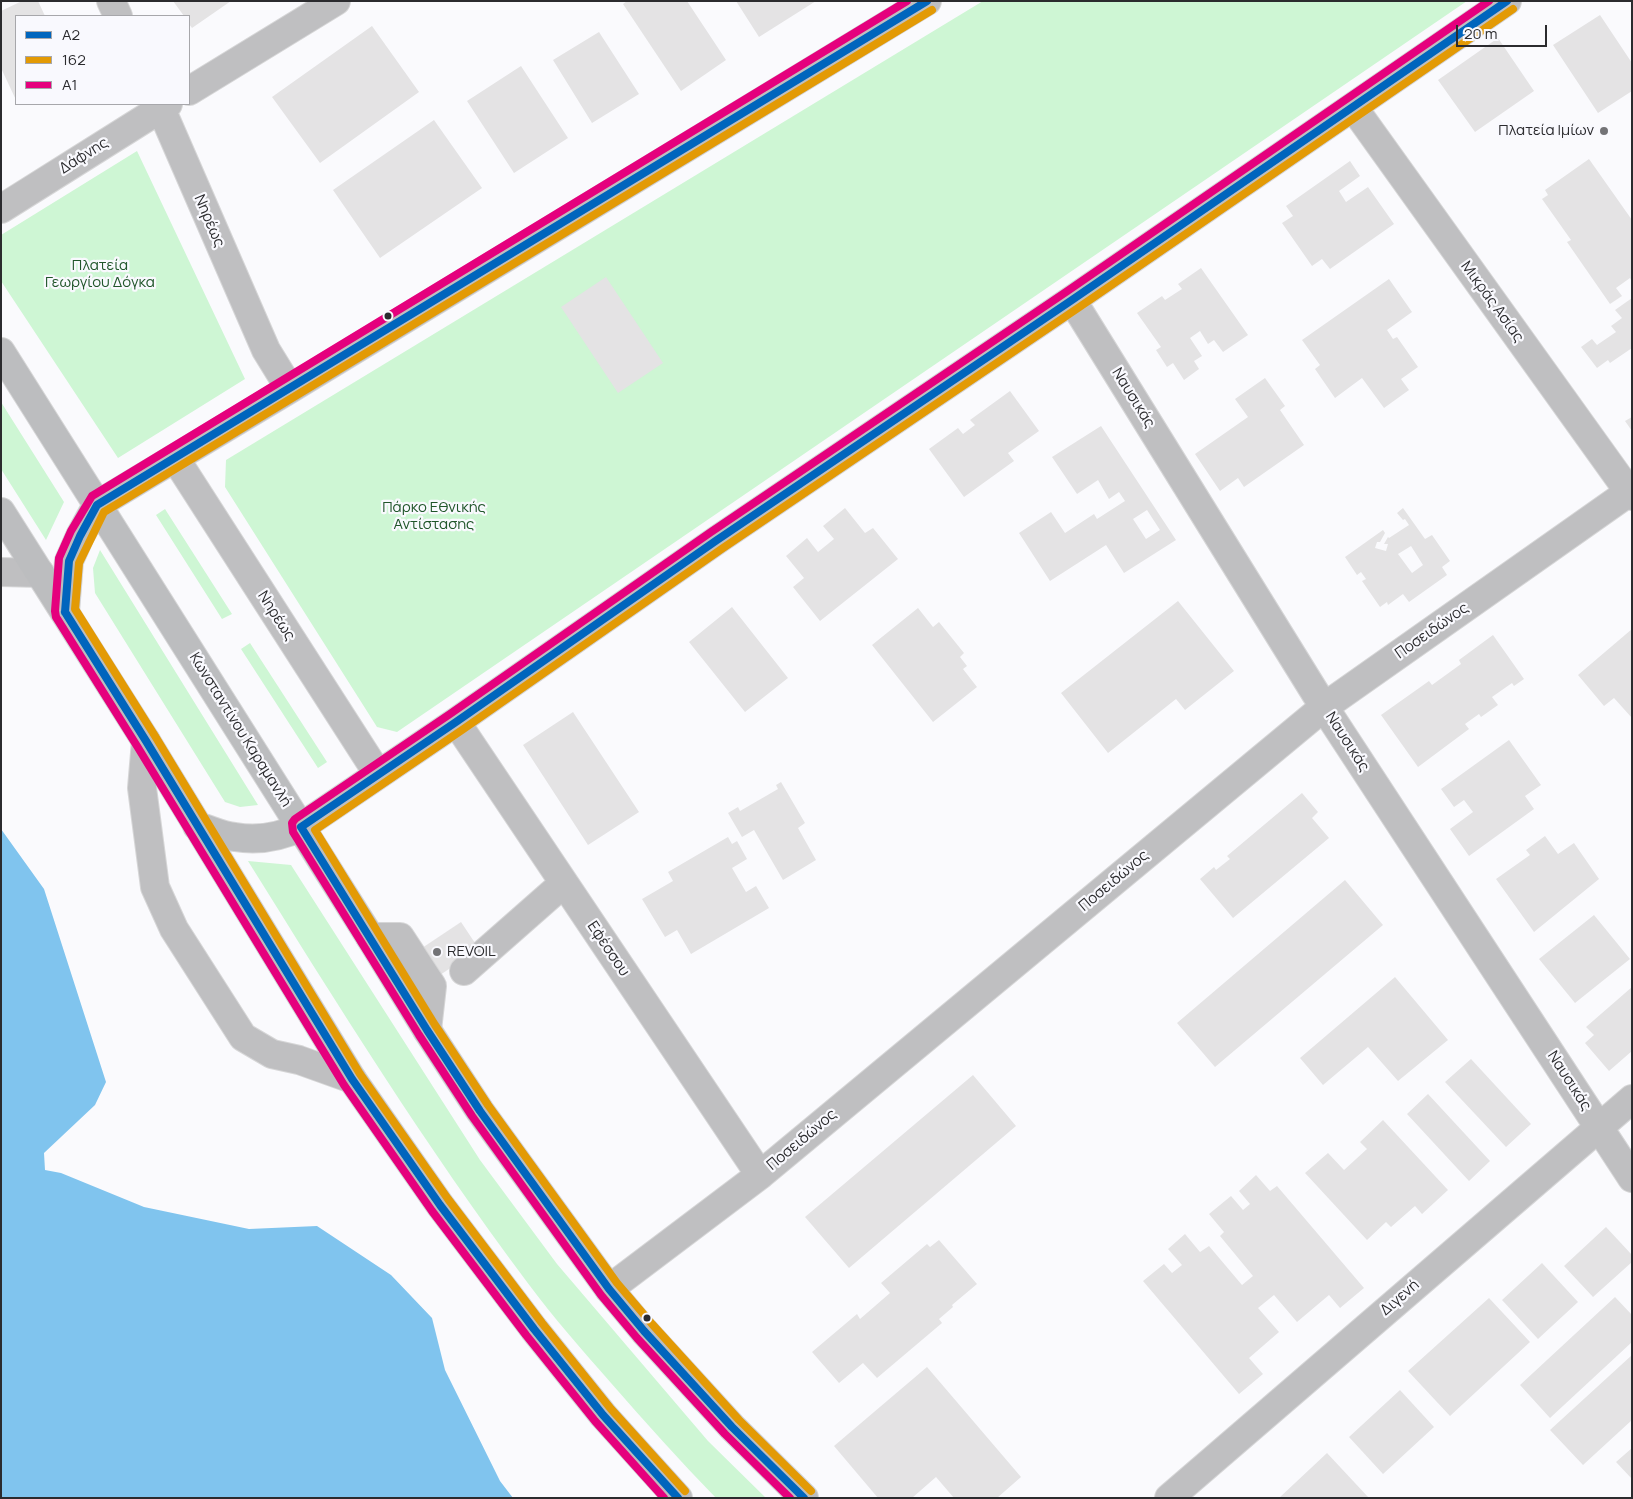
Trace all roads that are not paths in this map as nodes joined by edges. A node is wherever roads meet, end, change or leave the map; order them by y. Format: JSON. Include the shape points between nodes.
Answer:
{"nodes":[{"id":1,"x":112,"y":1,"type":"edge"},
{"id":2,"x":336,"y":1,"type":"edge"},
{"id":3,"x":927,"y":1,"type":"edge"},
{"id":4,"x":1507,"y":1,"type":"edge"},
{"id":5,"x":894,"y":9,"type":"edge"},
{"id":6,"x":118,"y":15,"type":"edge"},
{"id":7,"x":190,"y":90,"type":"edge"},
{"id":8,"x":162,"y":105,"type":"edge"},
{"id":9,"x":1353,"y":107,"type":"junction"},
{"id":10,"x":1,"y":209,"type":"edge"},
{"id":11,"x":1072,"y":300,"type":"junction"},
{"id":12,"x":1,"y":352,"type":"edge"},
{"id":13,"x":290,"y":390,"type":"junction"},
{"id":14,"x":174,"y":458,"type":"junction"},
{"id":15,"x":1631,"y":492,"type":"edge"},
{"id":16,"x":97,"y":505,"type":"junction"},
{"id":17,"x":1,"y":512,"type":"edge"},
{"id":18,"x":1,"y":572,"type":"edge"},
{"id":19,"x":40,"y":573,"type":"junction"},
{"id":20,"x":64,"y":612,"type":"junction"},
{"id":21,"x":1324,"y":707,"type":"junction"},
{"id":22,"x":456,"y":722,"type":"junction"},
{"id":23,"x":146,"y":741,"type":"junction"},
{"id":24,"x":378,"y":774,"type":"junction"},
{"id":25,"x":196,"y":826,"type":"junction"},
{"id":26,"x":300,"y":827,"type":"junction"},
{"id":27,"x":564,"y":883,"type":"junction"},
{"id":28,"x":464,"y":971,"type":"dead end"},
{"id":29,"x":352,"y":1079,"type":"junction"},
{"id":30,"x":1632,"y":1099,"type":"edge"},
{"id":31,"x":1599,"y":1126,"type":"junction"},
{"id":32,"x":760,"y":1175,"type":"junction"},
{"id":33,"x":1632,"y":1178,"type":"edge"},
{"id":34,"x":608,"y":1290,"type":"junction"},
{"id":35,"x":678,"y":1498,"type":"edge"},
{"id":36,"x":804,"y":1498,"type":"edge"},
{"id":37,"x":1169,"y":1498,"type":"edge"}],
"edges":[{"from":1,"to":6,"type":"street"},
{"from":2,"to":7,"type":"street"},
{"from":3,"to":5,"type":"street"},
{"from":4,"to":9,"type":"street"},
{"from":5,"to":13,"type":"street"},
{"from":8,"to":10,"type":"street","name":"Δάφνης"},
{"from":8,"to":13,"type":"street","name":"Νηρέως","via":[[266,350]]},
{"from":9,"to":11,"type":"street"},
{"from":9,"to":15,"type":"street","name":"Μικράς Ασίας"},
{"from":11,"to":21,"type":"street","name":"Ναυσικάς"},
{"from":11,"to":22,"type":"street","via":[[717,540]]},
{"from":12,"to":16,"type":"highway","name":"Κωνσταντίνου Καραμανλή"},
{"from":13,"to":14,"type":"street"},
{"from":14,"to":16,"type":"street"},
{"from":14,"to":24,"type":"street","name":"Νηρέως"},
{"from":15,"to":21,"type":"street","name":"Ποσειδώνος"},
{"from":16,"to":20,"type":"highway","via":[[70,561]]},
{"from":16,"to":26,"type":"highway","name":"Κωνσταντίνου Καραμανλή"},
{"from":17,"to":19,"type":"highway"},
{"from":18,"to":19,"type":"street"},
{"from":19,"to":20,"type":"highway"},
{"from":20,"to":23,"type":"highway"},
{"from":21,"to":31,"type":"street","name":"Ναυσικάς"},
{"from":21,"to":32,"type":"street","name":"Ποσειδώνος"},
{"from":22,"to":24,"type":"street"},
{"from":22,"to":27,"type":"street","name":"Εφέσσου"},
{"from":23,"to":25,"type":"highway"},
{"from":23,"to":29,"type":"street","via":[[142,788],[155,887],[174,929],[243,1037],[272,1054]]},
{"from":24,"to":26,"type":"street"},
{"from":25,"to":26,"type":"highway","via":[[234,838],[285,835]]},
{"from":25,"to":29,"type":"highway"},
{"from":26,"to":34,"type":"highway","name":"Κωνσταντίνου Καραμανλή","via":[[480,1111]]},
{"from":27,"to":28,"type":"street"},
{"from":27,"to":32,"type":"street","name":"Εφέσσου"},
{"from":29,"to":35,"type":"highway","via":[[440,1205],[534,1329],[603,1415]]},
{"from":30,"to":31,"type":"street","name":"Διγενή"},
{"from":31,"to":33,"type":"street","name":"Ναυσικάς"},
{"from":31,"to":37,"type":"street","name":"Διγενή"},
{"from":32,"to":34,"type":"street","name":"Ποσειδώνος"},
{"from":34,"to":36,"type":"highway","name":"Κωνσταντίνου Καραμανλή","via":[[732,1427]]}]}
